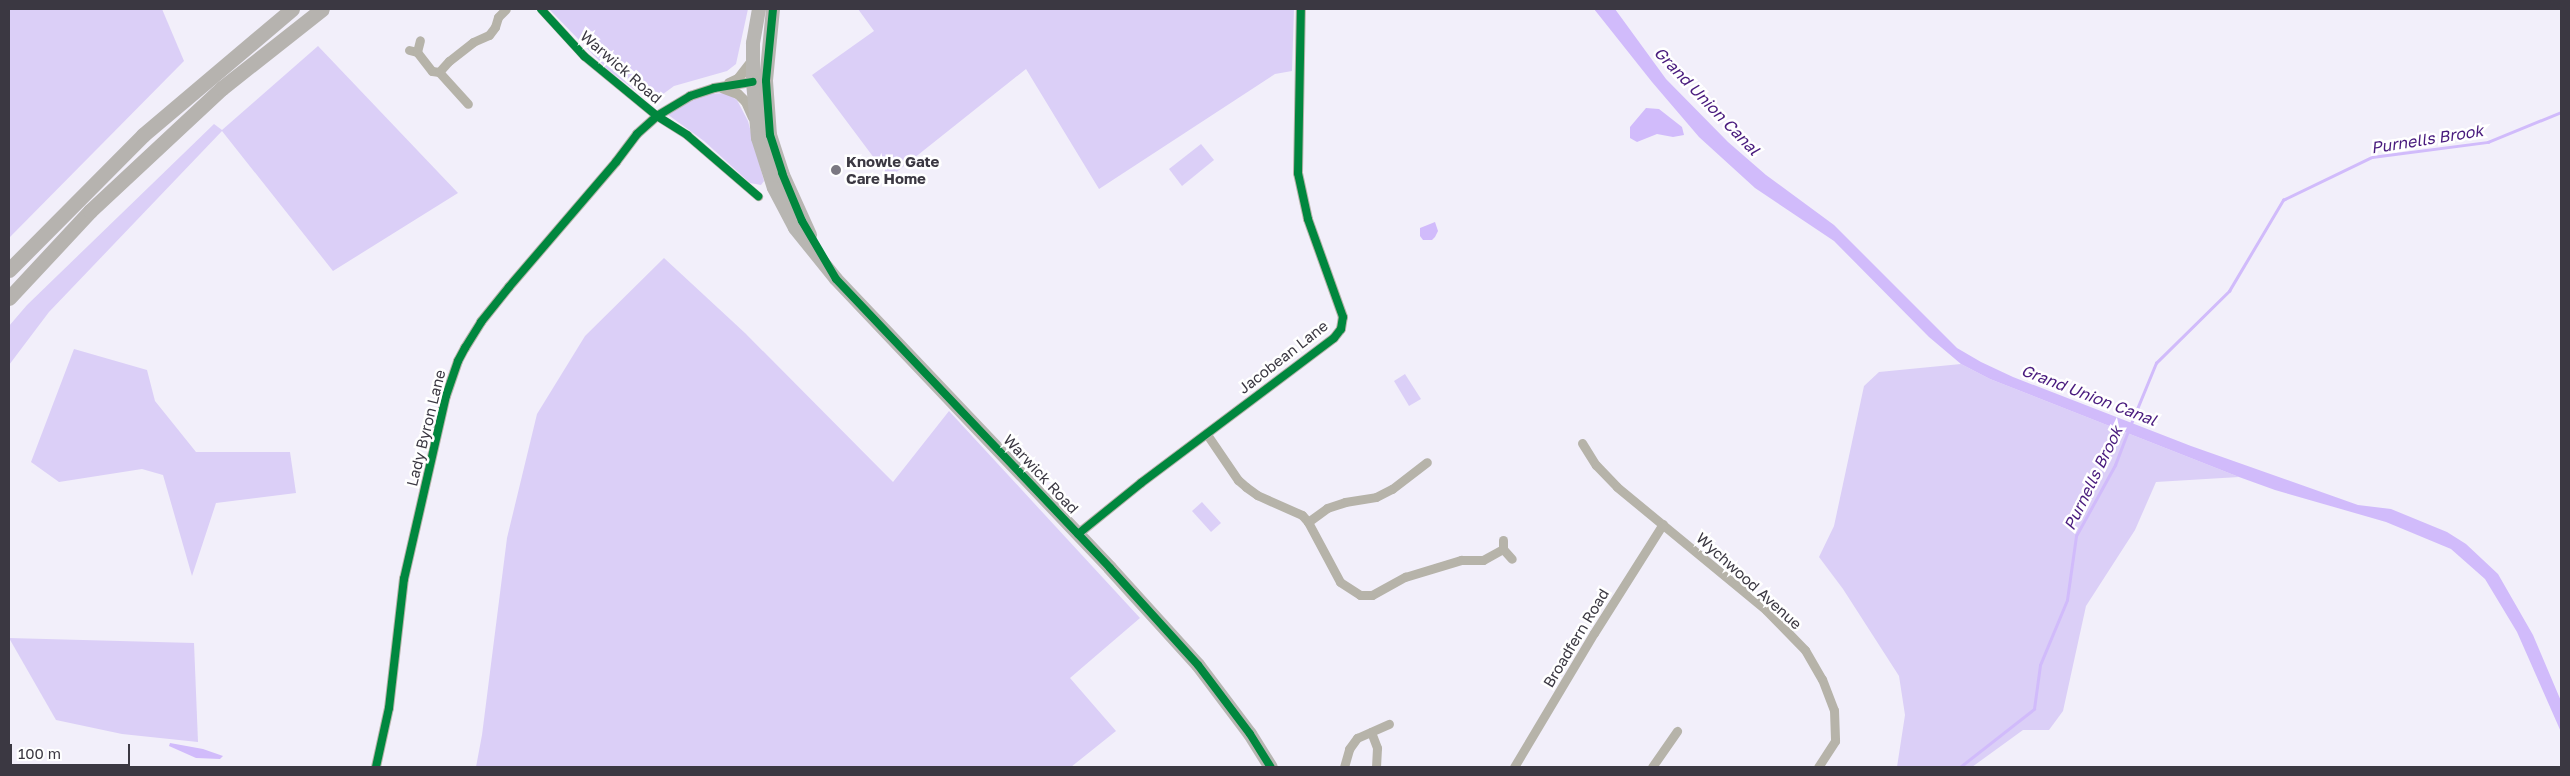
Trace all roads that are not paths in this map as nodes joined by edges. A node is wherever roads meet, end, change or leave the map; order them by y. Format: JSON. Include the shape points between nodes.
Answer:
{"nodes":[{"id":1,"x":292,"y":9,"type":"edge"},
{"id":2,"x":322,"y":9,"type":"edge"},
{"id":3,"x":333,"y":9,"type":"edge"},
{"id":4,"x":506,"y":9,"type":"edge"},
{"id":5,"x":541,"y":9,"type":"edge"},
{"id":6,"x":759,"y":9,"type":"edge"},
{"id":7,"x":768,"y":9,"type":"edge"},
{"id":8,"x":773,"y":9,"type":"edge"},
{"id":9,"x":1301,"y":9,"type":"edge"},
{"id":10,"x":420,"y":40,"type":"dead end"},
{"id":11,"x":753,"y":60,"type":"junction"},
{"id":12,"x":249,"y":65,"type":"junction"},
{"id":13,"x":440,"y":72,"type":"junction"},
{"id":14,"x":753,"y":82,"type":"junction"},
{"id":15,"x":719,"y":87,"type":"junction"},
{"id":16,"x":468,"y":104,"type":"dead end"},
{"id":17,"x":657,"y":116,"type":"junction"},
{"id":18,"x":756,"y":125,"type":"junction"},
{"id":19,"x":758,"y":196,"type":"dead end"},
{"id":20,"x":9,"y":270,"type":"edge"},
{"id":21,"x":836,"y":279,"type":"junction"},
{"id":22,"x":9,"y":298,"type":"edge"},
{"id":23,"x":1206,"y":433,"type":"junction"},
{"id":24,"x":1582,"y":443,"type":"dead end"},
{"id":25,"x":1427,"y":462,"type":"dead end"},
{"id":26,"x":1308,"y":522,"type":"junction"},
{"id":27,"x":1663,"y":524,"type":"junction"},
{"id":28,"x":1078,"y":534,"type":"junction"},
{"id":29,"x":1503,"y":540,"type":"dead end"},
{"id":30,"x":1503,"y":549,"type":"junction"},
{"id":31,"x":1512,"y":560,"type":"dead end"},
{"id":32,"x":1389,"y":724,"type":"dead end"},
{"id":33,"x":1676,"y":731,"type":"dead end"},
{"id":34,"x":1372,"y":732,"type":"junction"},
{"id":35,"x":376,"y":767,"type":"edge"},
{"id":36,"x":1271,"y":767,"type":"edge"},
{"id":37,"x":1344,"y":767,"type":"edge"},
{"id":38,"x":1376,"y":767,"type":"edge"},
{"id":39,"x":1514,"y":767,"type":"edge"},
{"id":40,"x":1652,"y":767,"type":"edge"},
{"id":41,"x":1818,"y":767,"type":"edge"}],
"edges":[{"from":1,"to":20,"type":"highway","via":[[143,135]]},
{"from":2,"to":12,"type":"highway"},
{"from":3,"to":12,"type":"highway"},
{"from":4,"to":13,"type":"street","via":[[489,35],[473,42]]},
{"from":5,"to":17,"type":"street","name":"Warwick Road","via":[[584,56]]},
{"from":6,"to":11,"type":"main road"},
{"from":7,"to":14,"type":"main road","via":[[760,73]]},
{"from":8,"to":21,"type":"main road","via":[[766,82],[770,135],[802,222]]},
{"from":9,"to":23,"type":"street","name":"Jacobean Lane","via":[[1298,173],[1308,219],[1343,317],[1341,329],[1334,338]]},
{"from":10,"to":13,"type":"street","via":[[413,51],[432,71]]},
{"from":11,"to":14,"type":"main road"},
{"from":11,"to":15,"type":"street","via":[[738,80]]},
{"from":12,"to":22,"type":"highway","via":[[90,211]]},
{"from":13,"to":16,"type":"street"},
{"from":14,"to":15,"type":"street","name":"Lady Byron Lane"},
{"from":14,"to":18,"type":"main road"},
{"from":15,"to":17,"type":"street","name":"Lady Byron Lane","via":[[690,96]]},
{"from":15,"to":18,"type":"street","via":[[738,94],[746,102]]},
{"from":17,"to":19,"type":"street","name":"Warwick Road","via":[[687,135]]},
{"from":17,"to":35,"type":"street","name":"Lady Byron Lane","via":[[637,134],[515,280],[481,322],[458,361],[433,445],[404,579],[389,708]]},
{"from":18,"to":21,"type":"main road","via":[[781,203],[795,228]]},
{"from":21,"to":28,"type":"main road","name":"Warwick Road"},
{"from":23,"to":26,"type":"street","via":[[1246,487]]},
{"from":23,"to":28,"type":"street","name":"Jacobean Lane"},
{"from":24,"to":27,"type":"street","name":"Wychwood Avenue","via":[[1596,465],[1618,487]]},
{"from":25,"to":26,"type":"street","via":[[1392,489],[1327,508]]},
{"from":26,"to":30,"type":"street","via":[[1340,582],[1360,595],[1386,590],[1413,575],[1461,560],[1483,560]]},
{"from":27,"to":39,"type":"street","name":"Broadfern Road"},
{"from":27,"to":41,"type":"street","name":"Wychwood Avenue","via":[[1766,610],[1805,650],[1822,679],[1834,710],[1834,741]]},
{"from":28,"to":36,"type":"main road","name":"Warwick Road","via":[[1198,665]]},
{"from":29,"to":30,"type":"street"},
{"from":30,"to":31,"type":"street"},
{"from":32,"to":34,"type":"street"},
{"from":33,"to":40,"type":"street"},
{"from":34,"to":37,"type":"street","via":[[1356,738],[1351,744]]},
{"from":34,"to":38,"type":"street","via":[[1377,748]]}]}
